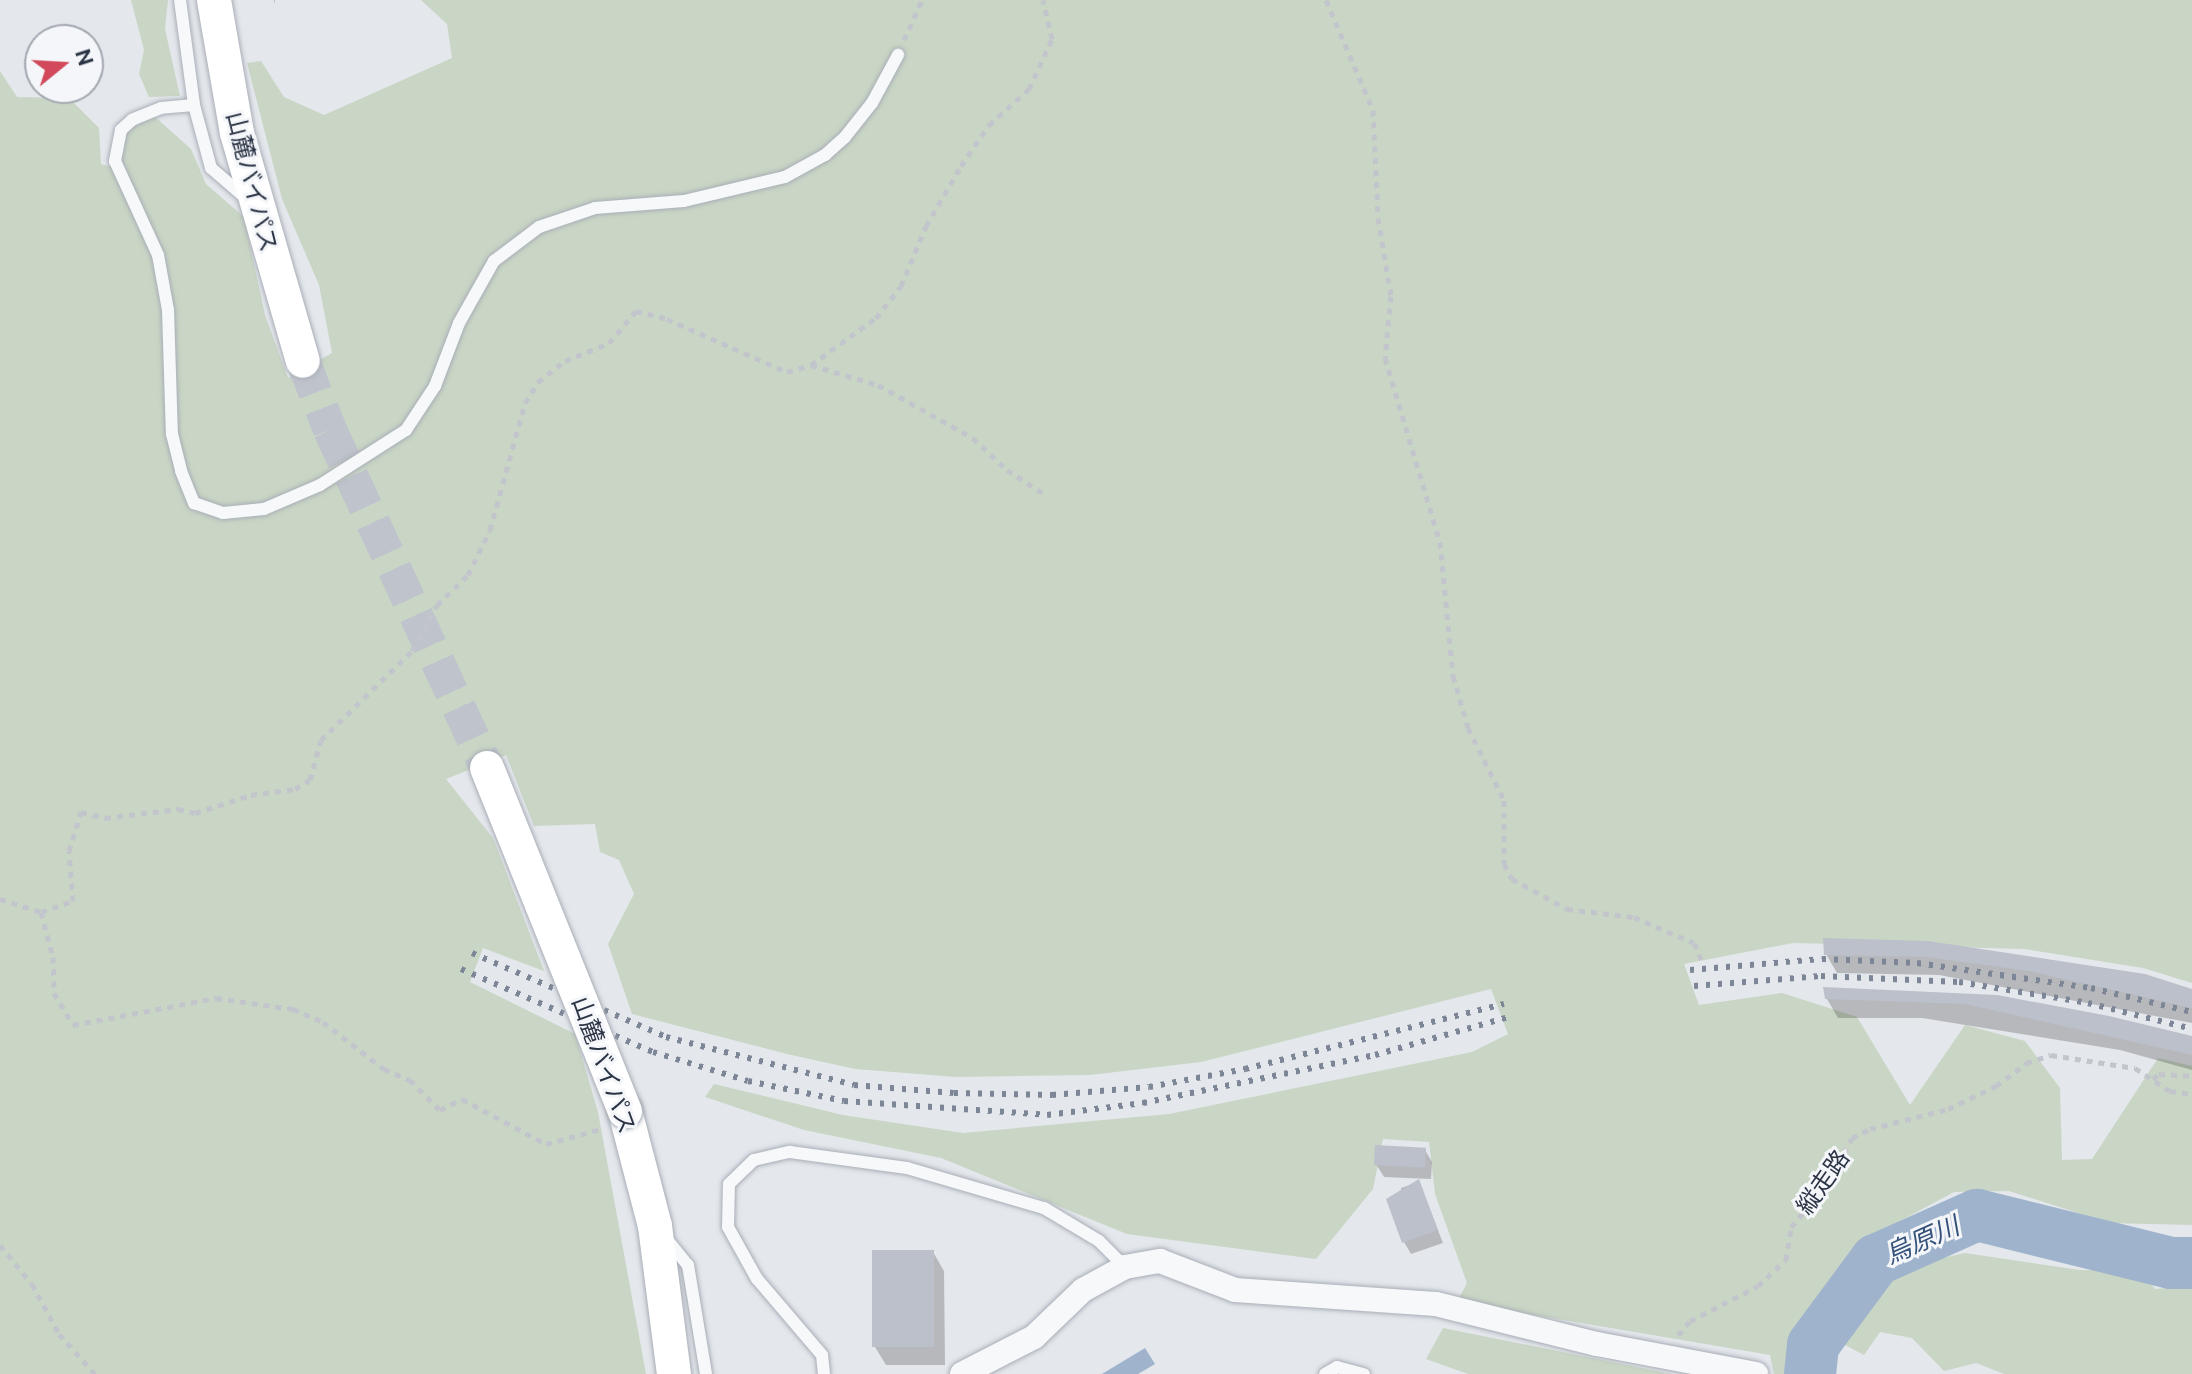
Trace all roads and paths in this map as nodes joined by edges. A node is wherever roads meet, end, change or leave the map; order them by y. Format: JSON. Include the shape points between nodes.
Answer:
{"nodes":[{"id":1,"x":180,"y":0,"type":"edge"},
{"id":2,"x":214,"y":0,"type":"edge"},
{"id":3,"x":922,"y":0,"type":"edge"},
{"id":4,"x":1043,"y":0,"type":"edge"},
{"id":5,"x":1326,"y":0,"type":"edge"},
{"id":6,"x":898,"y":55,"type":"joint"},
{"id":7,"x":194,"y":105,"type":"junction"},
{"id":8,"x":256,"y":208,"type":"junction"},
{"id":9,"x":303,"y":361,"type":"tunnel mouth"},
{"id":10,"x":811,"y":365,"type":"junction"},
{"id":11,"x":1044,"y":494,"type":"dead end"},
{"id":12,"x":487,"y":768,"type":"tunnel mouth"},
{"id":13,"x":0,"y":899,"type":"edge"},
{"id":14,"x":41,"y":912,"type":"junction"},
{"id":15,"x":1703,"y":963,"type":"dead end"},
{"id":16,"x":2192,"y":1076,"type":"edge"},
{"id":17,"x":2153,"y":1079,"type":"junction"},
{"id":18,"x":2192,"y":1094,"type":"edge"},
{"id":19,"x":615,"y":1119,"type":"junction"},
{"id":20,"x":655,"y":1226,"type":"junction"},
{"id":21,"x":0,"y":1245,"type":"edge"},
{"id":22,"x":1125,"y":1267,"type":"junction"},
{"id":23,"x":1659,"y":1357,"type":"junction"},
{"id":24,"x":95,"y":1374,"type":"edge"},
{"id":25,"x":674,"y":1374,"type":"edge"},
{"id":26,"x":706,"y":1374,"type":"edge"},
{"id":27,"x":824,"y":1374,"type":"edge"},
{"id":28,"x":962,"y":1374,"type":"edge"},
{"id":29,"x":1325,"y":1374,"type":"edge"},
{"id":30,"x":1364,"y":1374,"type":"edge"},
{"id":31,"x":1756,"y":1374,"type":"edge"}],
"edges":[{"from":1,"to":7,"type":"lane"},
{"from":2,"to":8,"type":"street","name":"山麓バイパス"},
{"from":3,"to":6,"type":"path"},
{"from":4,"to":10,"type":"path","via":[[1052,39],[1029,89],[989,125],[961,166],[921,236],[901,286],[876,318]]},
{"from":5,"to":15,"type":"path","via":[[1373,110],[1378,218],[1391,296],[1385,358],[1440,542],[1453,676],[1468,728],[1504,800],[1504,864],[1512,879],[1567,909],[1634,917],[1694,943]]},
{"from":6,"to":7,"type":"lane","via":[[872,103],[845,137],[785,177],[684,201],[595,208],[539,227],[494,261],[459,323],[435,386],[406,430],[320,485],[264,509],[223,513],[194,503],[181,471],[172,434],[168,310],[158,255],[128,196],[114,147],[132,120],[161,108]]},
{"from":7,"to":8,"type":"lane","via":[[211,168]]},
{"from":8,"to":9,"type":"street","name":"山麓バイパス"},
{"from":10,"to":11,"type":"path","via":[[916,403],[973,438],[1007,470]]},
{"from":10,"to":14,"type":"path","via":[[787,372],[667,319],[636,311],[609,343],[565,361],[538,382],[525,403],[509,473],[468,575],[437,605],[412,651],[321,740],[310,780],[295,789],[251,795],[195,813],[178,809],[105,818],[81,812],[69,851],[73,901]]},
{"from":12,"to":19,"type":"street","name":"山麓バイパス","bridge":true},
{"from":13,"to":14,"type":"path"},
{"from":14,"to":19,"type":"path","via":[[53,957],[54,993],[70,1012],[73,1025],[176,1003],[247,1000],[323,1022],[384,1069],[410,1080],[440,1110],[462,1099],[546,1144]]},
{"from":16,"to":17,"type":"path","via":[[2159,1074]]},
{"from":17,"to":18,"type":"path","name":"縦走路","via":[[2170,1091]]},
{"from":17,"to":23,"type":"path","name":"縦走路","via":[[2135,1068],[2051,1055],[2026,1063],[1996,1086],[1948,1109],[1852,1138],[1827,1185],[1791,1227],[1786,1260],[1758,1286],[1690,1321]]},
{"from":19,"to":20,"type":"street","name":"山麓バイパス"},
{"from":20,"to":25,"type":"street","name":"山麓バイパス"},
{"from":20,"to":26,"type":"lane","via":[[688,1265]]},
{"from":21,"to":24,"type":"path","via":[[32,1284],[59,1334]]},
{"from":22,"to":23,"type":"street","via":[[1160,1261],[1235,1290],[1436,1304]]},
{"from":22,"to":27,"type":"lane","via":[[1099,1241],[1044,1208],[922,1172],[790,1152],[754,1160],[729,1184],[728,1227],[757,1279],[822,1355]]},
{"from":22,"to":28,"type":"street","via":[[1083,1290],[1034,1337]]},
{"from":23,"to":31,"type":"street"},
{"from":29,"to":30,"type":"lane","via":[[1337,1367]]}]}
